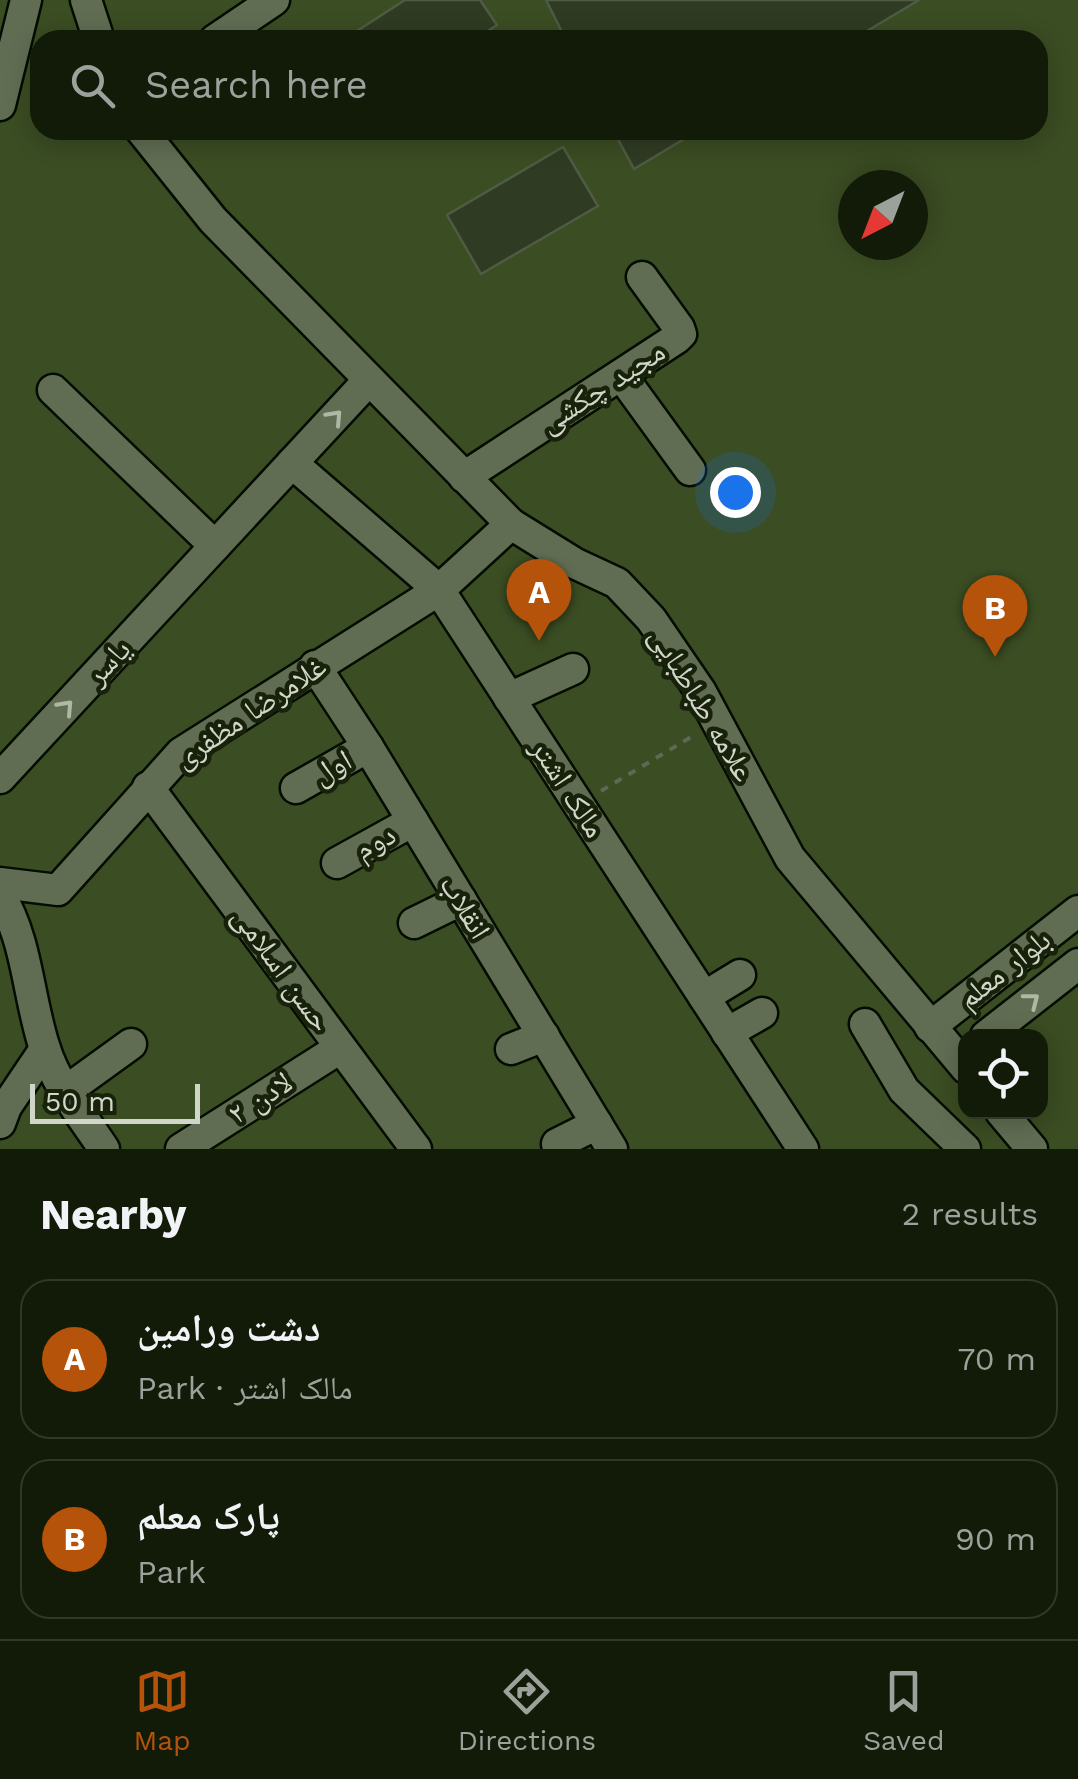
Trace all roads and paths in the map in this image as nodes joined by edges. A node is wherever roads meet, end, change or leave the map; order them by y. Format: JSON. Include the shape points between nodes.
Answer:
{"nodes":[{"id":1,"x":26,"y":0,"type":"edge"},
{"id":2,"x":86,"y":0,"type":"edge"},
{"id":3,"x":274,"y":0,"type":"edge"},
{"id":4,"x":96,"y":30,"type":"edge"},
{"id":5,"x":230,"y":30,"type":"edge"},
{"id":6,"x":0,"y":105,"type":"edge"},
{"id":7,"x":149,"y":140,"type":"edge"},
{"id":8,"x":642,"y":277,"type":"dead end"},
{"id":9,"x":621,"y":374,"type":"junction"},
{"id":10,"x":368,"y":381,"type":"junction"},
{"id":11,"x":53,"y":390,"type":"dead end"},
{"id":12,"x":292,"y":464,"type":"junction"},
{"id":13,"x":690,"y":470,"type":"dead end"},
{"id":14,"x":464,"y":477,"type":"junction"},
{"id":15,"x":512,"y":524,"type":"junction"},
{"id":16,"x":215,"y":546,"type":"junction"},
{"id":17,"x":440,"y":590,"type":"junction"},
{"id":18,"x":315,"y":666,"type":"junction"},
{"id":19,"x":572,"y":669,"type":"dead end"},
{"id":20,"x":509,"y":698,"type":"junction"},
{"id":21,"x":717,"y":721,"type":"junction"},
{"id":22,"x":368,"y":747,"type":"junction"},
{"id":23,"x":0,"y":778,"type":"edge"},
{"id":24,"x":148,"y":787,"type":"junction"},
{"id":25,"x":296,"y":788,"type":"dead end"},
{"id":26,"x":579,"y":805,"type":"junction"},
{"id":27,"x":413,"y":821,"type":"junction"},
{"id":28,"x":338,"y":863,"type":"dead end"},
{"id":29,"x":0,"y":882,"type":"edge"},
{"id":30,"x":0,"y":894,"type":"edge"},
{"id":31,"x":461,"y":900,"type":"junction"},
{"id":32,"x":1078,"y":911,"type":"edge"},
{"id":33,"x":414,"y":923,"type":"dead end"},
{"id":34,"x":1078,"y":964,"type":"edge"},
{"id":35,"x":740,"y":975,"type":"dead end"},
{"id":36,"x":704,"y":997,"type":"junction"},
{"id":37,"x":762,"y":1013,"type":"dead end"},
{"id":38,"x":865,"y":1024,"type":"dead end"},
{"id":39,"x":930,"y":1027,"type":"junction"},
{"id":40,"x":995,"y":1029,"type":"edge"},
{"id":41,"x":727,"y":1033,"type":"junction"},
{"id":42,"x":544,"y":1036,"type":"junction"},
{"id":43,"x":131,"y":1044,"type":"dead end"},
{"id":44,"x":45,"y":1048,"type":"junction"},
{"id":45,"x":340,"y":1048,"type":"junction"},
{"id":46,"x":511,"y":1049,"type":"dead end"},
{"id":47,"x":958,"y":1055,"type":"edge"},
{"id":48,"x":66,"y":1090,"type":"junction"},
{"id":49,"x":1005,"y":1119,"type":"edge"},
{"id":50,"x":1007,"y":1119,"type":"edge"},
{"id":51,"x":0,"y":1123,"type":"edge"},
{"id":52,"x":604,"y":1136,"type":"edge"},
{"id":53,"x":557,"y":1144,"type":"dead end"},
{"id":54,"x":104,"y":1149,"type":"edge"},
{"id":55,"x":181,"y":1149,"type":"edge"},
{"id":56,"x":416,"y":1149,"type":"edge"},
{"id":57,"x":802,"y":1149,"type":"edge"},
{"id":58,"x":965,"y":1149,"type":"edge"},
{"id":59,"x":976,"y":1149,"type":"edge"},
{"id":60,"x":1032,"y":1149,"type":"edge"}],
"edges":[{"from":1,"to":6,"type":"street"},
{"from":2,"to":4,"type":"street"},
{"from":3,"to":5,"type":"street"},
{"from":7,"to":10,"type":"street","name":"علامه طباطبایی","via":[[213,220]]},
{"from":8,"to":9,"type":"street","name":"مجید چکشی","via":[[680,334]]},
{"from":9,"to":13,"type":"street"},
{"from":9,"to":14,"type":"street","name":"مجید چکشی"},
{"from":12,"to":10,"type":"street","name":"یاسر","one_way":true},
{"from":10,"to":14,"type":"street","name":"علامه طباطبایی"},
{"from":11,"to":16,"type":"street"},
{"from":12,"to":16,"type":"street","name":"یاسر"},
{"from":12,"to":17,"type":"street","name":"مالک اشتر"},
{"from":14,"to":15,"type":"street","name":"علامه طباطبایی"},
{"from":15,"to":17,"type":"street","name":"غلامرضا مظفری"},
{"from":15,"to":21,"type":"street","name":"علامه طباطبایی","via":[[617,583],[651,619]]},
{"from":23,"to":16,"type":"street","name":"یاسر","one_way":true},
{"from":17,"to":18,"type":"street","name":"غلامرضا مظفری"},
{"from":17,"to":20,"type":"street","name":"مالک اشتر"},
{"from":18,"to":22,"type":"street","name":"انقلاب"},
{"from":18,"to":24,"type":"street","name":"غلامرضا مظفری","via":[[181,753]]},
{"from":19,"to":20,"type":"street"},
{"from":20,"to":26,"type":"street","name":"مالک اشتر"},
{"from":21,"to":26,"type":"path"},
{"from":21,"to":39,"type":"street","name":"علامه طباطبایی","via":[[790,858]]},
{"from":22,"to":25,"type":"street","name":"اول"},
{"from":22,"to":27,"type":"street","name":"انقلاب"},
{"from":24,"to":29,"type":"street","name":"غلامرضا مظفری","via":[[58,890]]},
{"from":24,"to":45,"type":"street","name":"حسن اسلامی"},
{"from":26,"to":36,"type":"street","name":"مالک اشتر"},
{"from":27,"to":28,"type":"street","name":"دوم"},
{"from":27,"to":31,"type":"street","name":"انقلاب"},
{"from":30,"to":44,"type":"street","via":[[26,962]]},
{"from":31,"to":33,"type":"street"},
{"from":31,"to":42,"type":"street","name":"انقلاب"},
{"from":32,"to":39,"type":"street","name":"بلوار معلم"},
{"from":40,"to":34,"type":"street","name":"بلوار معلم","one_way":true},
{"from":35,"to":36,"type":"street"},
{"from":36,"to":41,"type":"street","name":"مالک اشتر"},
{"from":37,"to":41,"type":"street"},
{"from":38,"to":58,"type":"street","via":[[904,1090]]},
{"from":39,"to":47,"type":"street","name":"علامه طباطبایی"},
{"from":41,"to":57,"type":"street","name":"مالک اشتر"},
{"from":42,"to":46,"type":"street"},
{"from":42,"to":52,"type":"street","name":"انقلاب"},
{"from":43,"to":48,"type":"street"},
{"from":44,"to":48,"type":"street"},
{"from":44,"to":51,"type":"street"},
{"from":45,"to":55,"type":"street","name":"لادن ۲"},
{"from":45,"to":56,"type":"street","name":"حسن اسلامی"},
{"from":48,"to":54,"type":"street"},
{"from":49,"to":59,"type":"street"},
{"from":50,"to":60,"type":"street"},
{"from":52,"to":53,"type":"street"}]}
